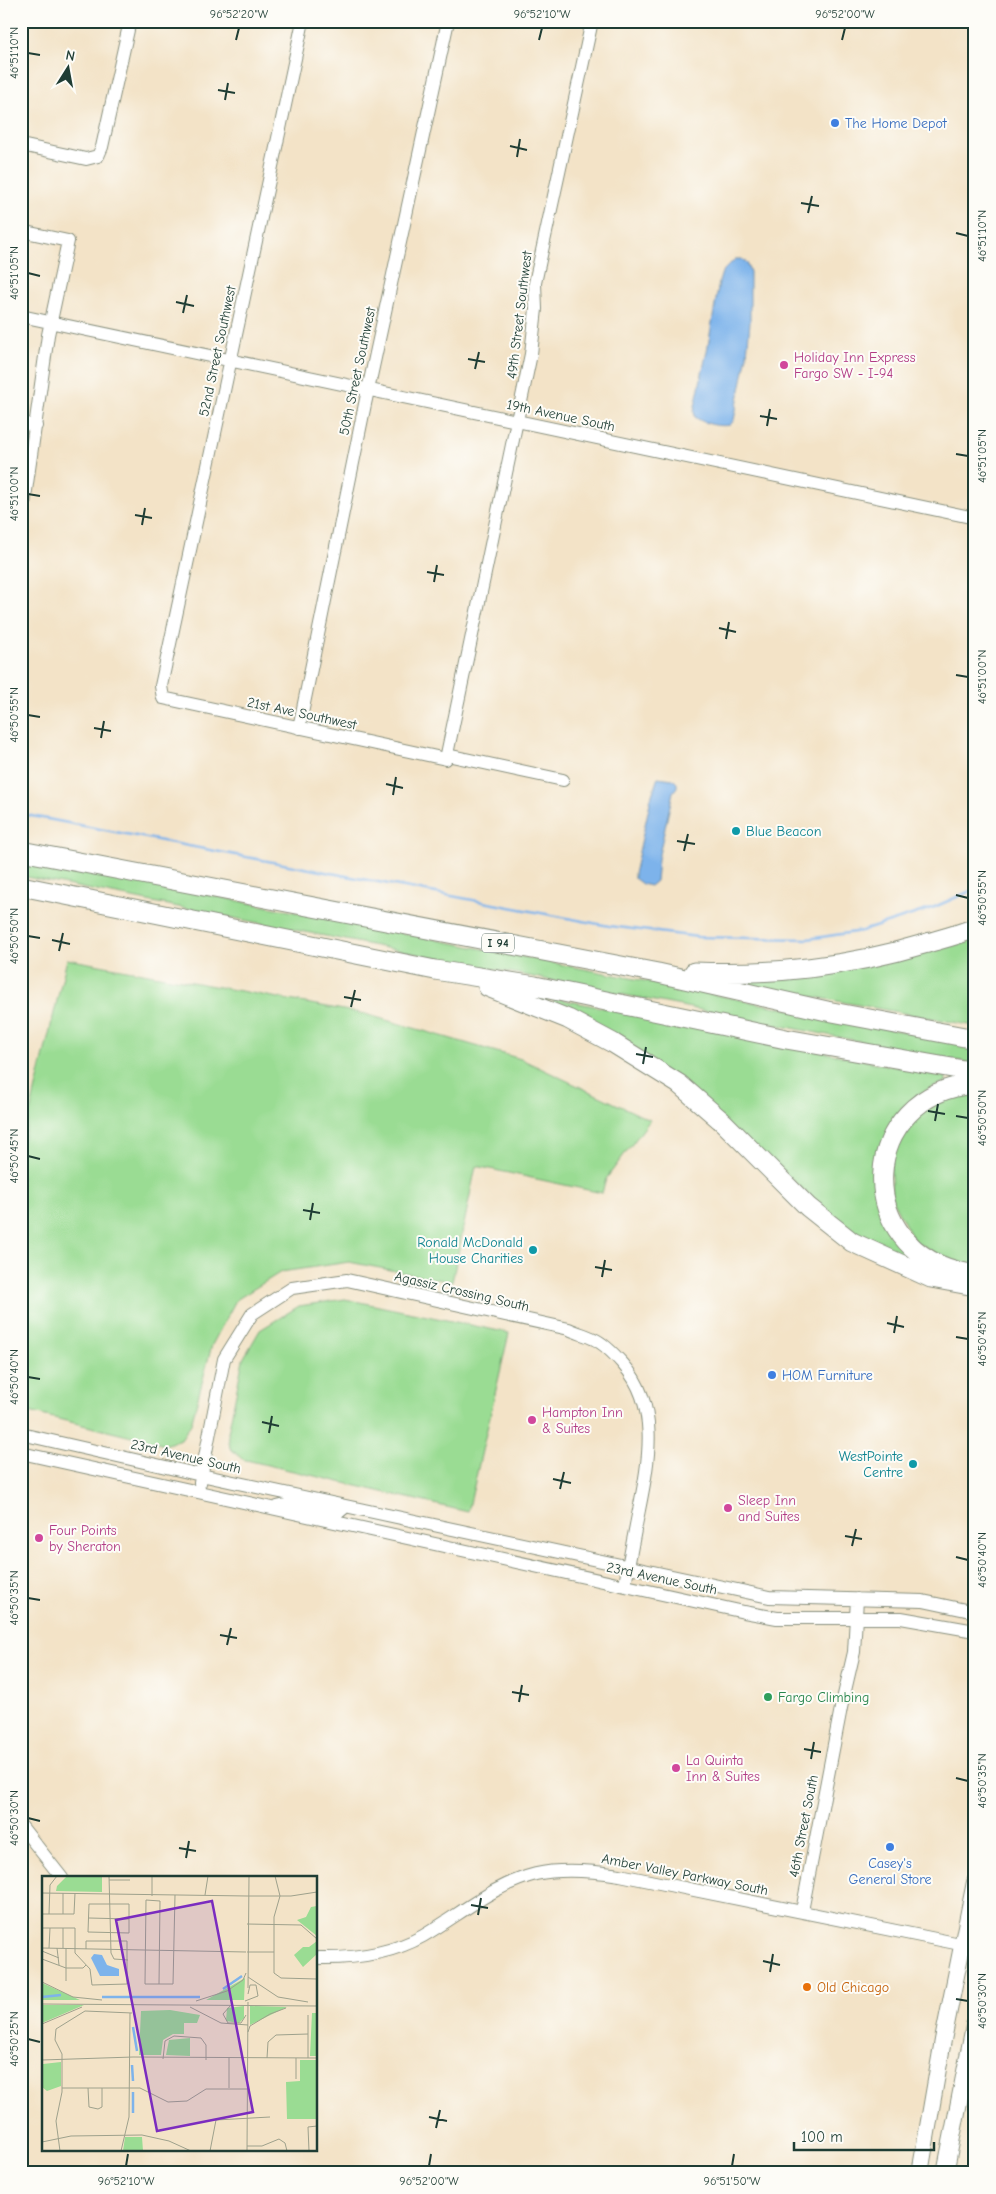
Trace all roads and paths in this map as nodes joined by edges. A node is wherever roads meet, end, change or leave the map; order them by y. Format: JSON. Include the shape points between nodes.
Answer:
{"nodes":[{"id":1,"x":130,"y":21,"type":"edge"},
{"id":2,"x":303,"y":21,"type":"edge"},
{"id":3,"x":448,"y":21,"type":"edge"},
{"id":4,"x":592,"y":21,"type":"edge"},
{"id":5,"x":21,"y":145,"type":"edge"},
{"id":6,"x":21,"y":231,"type":"edge"},
{"id":7,"x":21,"y":316,"type":"edge"},
{"id":8,"x":51,"y":322,"type":"junction"},
{"id":9,"x":231,"y":359,"type":"junction"},
{"id":10,"x":369,"y":388,"type":"junction"},
{"id":11,"x":518,"y":421,"type":"junction"},
{"id":12,"x":21,"y":423,"type":"edge"},
{"id":13,"x":36,"y":426,"type":"junction"},
{"id":14,"x":975,"y":518,"type":"edge"},
{"id":15,"x":21,"y":526,"type":"edge"},
{"id":16,"x":160,"y":686,"type":"joint"},
{"id":17,"x":299,"y":728,"type":"junction"},
{"id":18,"x":447,"y":757,"type":"junction"},
{"id":19,"x":563,"y":780,"type":"dead end"},
{"id":20,"x":21,"y":852,"type":"edge"},
{"id":21,"x":21,"y":886,"type":"edge"},
{"id":22,"x":975,"y":928,"type":"edge"},
{"id":23,"x":435,"y":970,"type":"junction"},
{"id":24,"x":644,"y":970,"type":"junction"},
{"id":25,"x":975,"y":1039,"type":"edge"},
{"id":26,"x":975,"y":1072,"type":"edge"},
{"id":27,"x":975,"y":1084,"type":"edge"},
{"id":28,"x":975,"y":1275,"type":"edge"},
{"id":29,"x":975,"y":1286,"type":"edge"},
{"id":30,"x":21,"y":1434,"type":"edge"},
{"id":31,"x":21,"y":1453,"type":"edge"},
{"id":32,"x":202,"y":1475,"type":"junction"},
{"id":33,"x":198,"y":1493,"type":"junction"},
{"id":34,"x":345,"y":1506,"type":"junction"},
{"id":35,"x":273,"y":1509,"type":"junction"},
{"id":36,"x":405,"y":1519,"type":"junction"},
{"id":37,"x":345,"y":1525,"type":"junction"},
{"id":38,"x":628,"y":1566,"type":"junction"},
{"id":39,"x":625,"y":1585,"type":"junction"},
{"id":40,"x":858,"y":1599,"type":"junction"},
{"id":41,"x":975,"y":1612,"type":"edge"},
{"id":42,"x":856,"y":1618,"type":"junction"},
{"id":43,"x":975,"y":1631,"type":"edge"},
{"id":44,"x":21,"y":1826,"type":"edge"},
{"id":45,"x":60,"y":1876,"type":"edge"},
{"id":46,"x":975,"y":1882,"type":"edge"},
{"id":47,"x":802,"y":1911,"type":"junction"},
{"id":48,"x":968,"y":1946,"type":"edge"},
{"id":49,"x":318,"y":1958,"type":"edge"},
{"id":50,"x":975,"y":2021,"type":"edge"},
{"id":51,"x":920,"y":2173,"type":"edge"},
{"id":52,"x":945,"y":2173,"type":"edge"}],
"edges":[{"from":1,"to":5,"type":"street","via":[[98,156],[86,159]]},
{"from":2,"to":9,"type":"street","name":"52nd Street Southwest"},
{"from":3,"to":10,"type":"street","name":"50th Street Southwest"},
{"from":4,"to":11,"type":"street","name":"49th Street Southwest","via":[[535,283],[531,354]]},
{"from":6,"to":8,"type":"street","via":[[68,241]]},
{"from":7,"to":8,"type":"street","name":"19th Avenue South"},
{"from":8,"to":9,"type":"street","name":"19th Avenue South"},
{"from":8,"to":13,"type":"street"},
{"from":9,"to":10,"type":"street","name":"19th Avenue South"},
{"from":9,"to":16,"type":"street","name":"52nd Street Southwest"},
{"from":10,"to":11,"type":"street","name":"19th Avenue South"},
{"from":10,"to":17,"type":"street","name":"50th Street Southwest"},
{"from":11,"to":14,"type":"street","name":"19th Avenue South"},
{"from":11,"to":18,"type":"street","name":"49th Street Southwest"},
{"from":12,"to":13,"type":"street"},
{"from":13,"to":15,"type":"street"},
{"from":16,"to":17,"type":"street","name":"21st Ave Southwest","via":[[163,698]]},
{"from":17,"to":18,"type":"street","name":"21st Ave Southwest"},
{"from":18,"to":19,"type":"street","name":"21st Ave Southwest"},
{"from":20,"to":24,"type":"highway","number":"I 94"},
{"from":21,"to":23,"type":"highway"},
{"from":22,"to":24,"type":"highway","via":[[884,956],[808,969],[721,973]]},
{"from":23,"to":26,"type":"highway","via":[[536,986],[786,1039]]},
{"from":23,"to":29,"type":"highway","via":[[503,992],[613,1042],[679,1084],[730,1129],[808,1207],[852,1242],[931,1278]]},
{"from":24,"to":25,"type":"highway","number":"I 94","via":[[827,1011]]},
{"from":27,"to":28,"type":"highway","via":[[959,1085],[922,1100],[896,1130],[886,1153],[882,1174],[883,1195],[890,1218],[904,1239],[919,1254],[941,1266]]},
{"from":30,"to":32,"type":"street","name":"23rd Avenue South"},
{"from":31,"to":33,"type":"street","name":"23rd Avenue South"},
{"from":32,"to":33,"type":"street","name":"Agassiz Crossing South"},
{"from":32,"to":34,"type":"street","name":"23rd Avenue South"},
{"from":32,"to":38,"type":"street","name":"Agassiz Crossing South","via":[[224,1358],[252,1314],[292,1288],[347,1280],[568,1330],[595,1339],[614,1354],[638,1388],[650,1433],[646,1478]]},
{"from":33,"to":35,"type":"street","name":"23rd Avenue South"},
{"from":34,"to":35,"type":"street","name":"23rd Avenue South","via":[[338,1513],[290,1504]]},
{"from":34,"to":36,"type":"street","name":"23rd Avenue South"},
{"from":35,"to":37,"type":"street","name":"23rd Avenue South"},
{"from":36,"to":37,"type":"street","name":"23rd Avenue South","via":[[395,1522],[354,1514],[349,1515]]},
{"from":36,"to":38,"type":"street","name":"23rd Avenue South"},
{"from":37,"to":39,"type":"street","name":"23rd Avenue South"},
{"from":38,"to":39,"type":"street","name":"Agassiz Crossing South"},
{"from":38,"to":40,"type":"street","name":"23rd Avenue South","via":[[769,1597]]},
{"from":39,"to":42,"type":"street","name":"23rd Avenue South","via":[[777,1618]]},
{"from":40,"to":41,"type":"street","name":"23rd Avenue South","via":[[923,1601]]},
{"from":40,"to":42,"type":"street","name":"46th Street South"},
{"from":42,"to":43,"type":"street","name":"23rd Avenue South","via":[[901,1618]]},
{"from":42,"to":47,"type":"street","name":"46th Street South","via":[[854,1652]]},
{"from":44,"to":45,"type":"street"},
{"from":46,"to":48,"type":"main road"},
{"from":47,"to":48,"type":"street","name":"Amber Valley Parkway South"},
{"from":47,"to":49,"type":"street","name":"Amber Valley Parkway South","via":[[620,1875],[569,1871],[537,1874],[506,1884],[423,1936],[401,1946],[352,1958]]},
{"from":48,"to":51,"type":"main road"},
{"from":50,"to":52,"type":"main road"}]}
